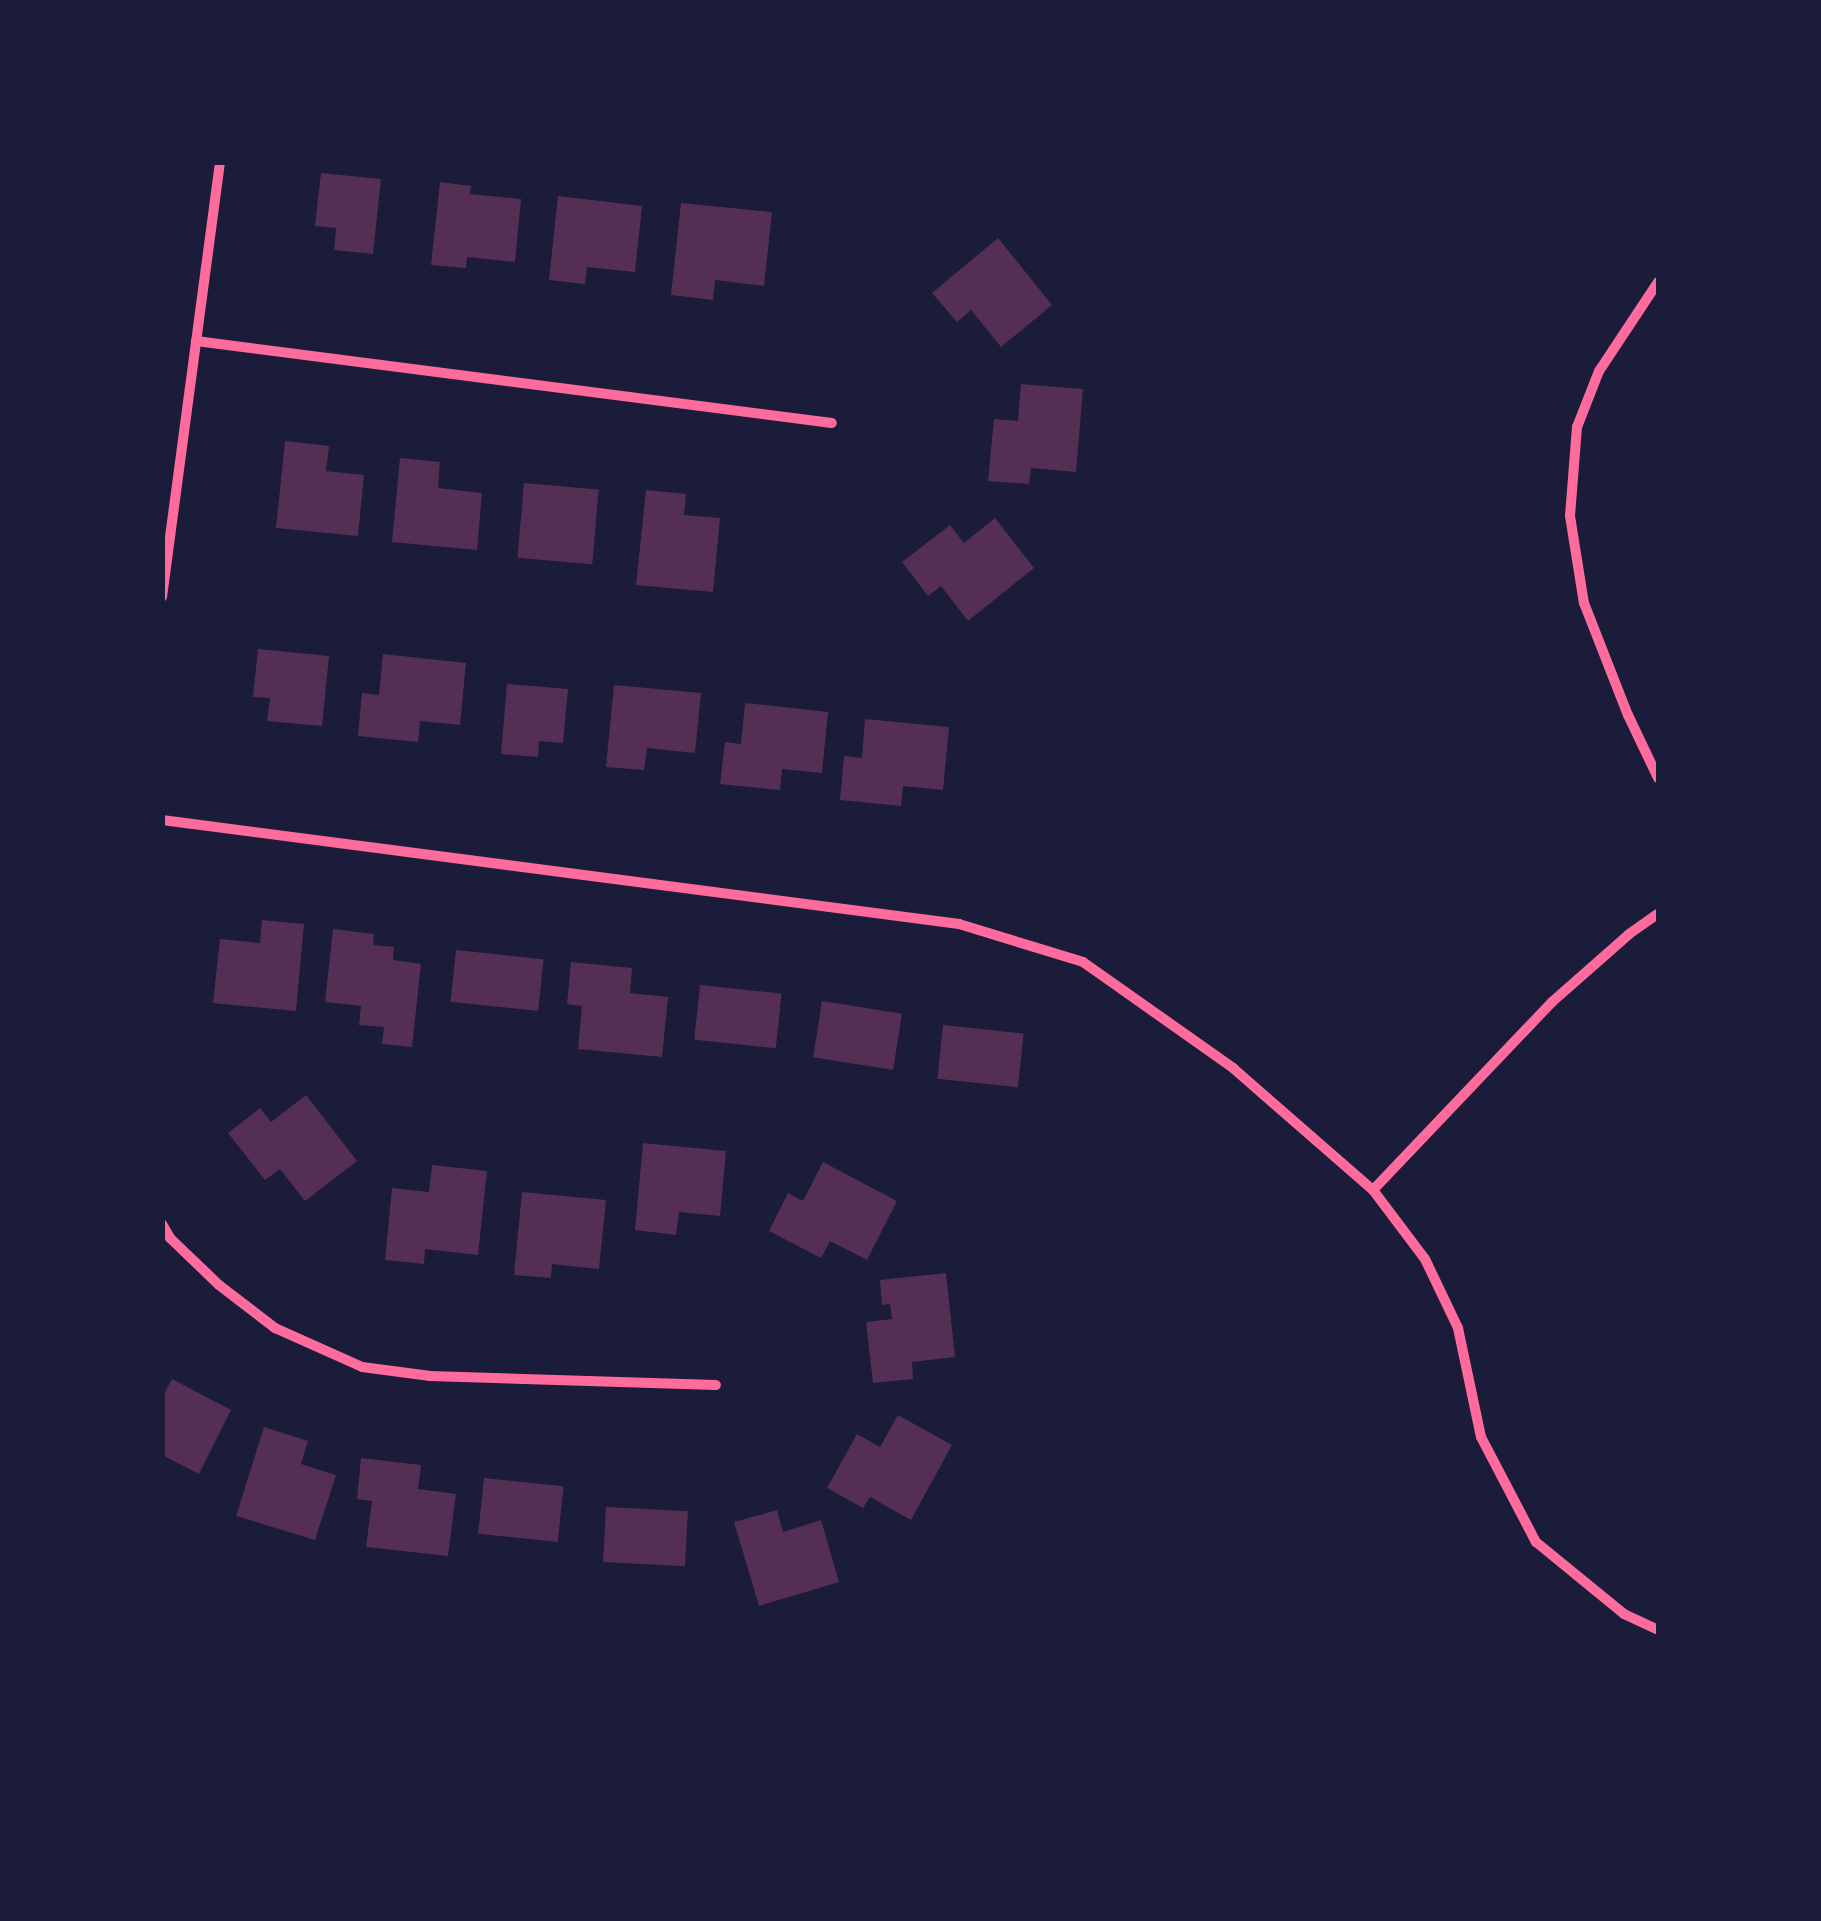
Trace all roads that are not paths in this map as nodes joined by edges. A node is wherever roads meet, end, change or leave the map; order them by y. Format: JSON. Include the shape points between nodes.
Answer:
{"nodes":[{"id":1,"x":220,"y":162,"type":"edge"},
{"id":2,"x":1658,"y":282,"type":"edge"},
{"id":3,"x":196,"y":341,"type":"junction"},
{"id":4,"x":832,"y":423,"type":"dead end"},
{"id":5,"x":162,"y":597,"type":"edge"},
{"id":6,"x":1658,"y":778,"type":"edge"},
{"id":7,"x":162,"y":820,"type":"edge"},
{"id":8,"x":1658,"y":914,"type":"edge"},
{"id":9,"x":1372,"y":1190,"type":"junction"},
{"id":10,"x":162,"y":1224,"type":"edge"},
{"id":11,"x":716,"y":1386,"type":"dead end"},
{"id":12,"x":1658,"y":1630,"type":"edge"}],
"edges":[{"from":1,"to":3,"type":"street"},
{"from":2,"to":6,"type":"street","via":[[1599,371],[1578,426],[1570,516],[1584,604]]},
{"from":3,"to":4,"type":"street"},
{"from":3,"to":5,"type":"street"},
{"from":7,"to":9,"type":"street","via":[[959,924],[1083,962],[1233,1068]]},
{"from":8,"to":9,"type":"street","via":[[1552,1002]]},
{"from":9,"to":12,"type":"street","via":[[1426,1259],[1458,1328],[1481,1436],[1536,1542],[1624,1614]]},
{"from":10,"to":11,"type":"street","via":[[219,1285],[276,1328],[362,1367],[430,1376]]}]}
